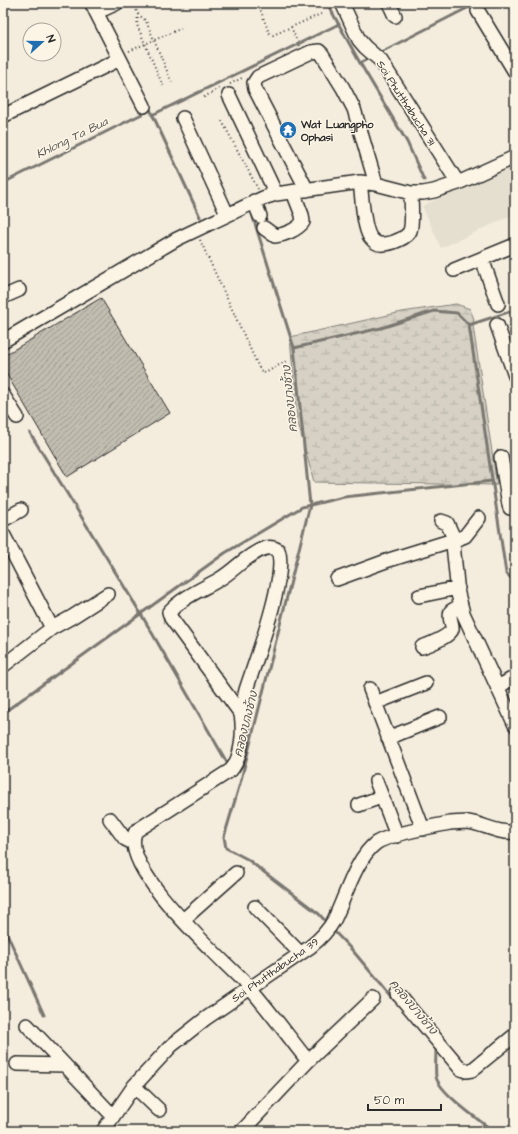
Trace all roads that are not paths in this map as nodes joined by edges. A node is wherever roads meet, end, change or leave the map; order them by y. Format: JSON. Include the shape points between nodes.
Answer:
{"nodes":[{"id":1,"x":117,"y":3,"type":"edge"},
{"id":2,"x":389,"y":3,"type":"edge"},
{"id":3,"x":347,"y":5,"type":"edge"},
{"id":4,"x":97,"y":8,"type":"edge"},
{"id":5,"x":478,"y":11,"type":"dead end"},
{"id":6,"x":395,"y":16,"type":"dead end"},
{"id":7,"x":122,"y":56,"type":"junction"},
{"id":8,"x":515,"y":72,"type":"edge"},
{"id":9,"x":229,"y":95,"type":"dead end"},
{"id":10,"x":144,"y":106,"type":"dead end"},
{"id":11,"x":3,"y":116,"type":"edge"},
{"id":12,"x":183,"y":118,"type":"dead end"},
{"id":13,"x":515,"y":157,"type":"edge"},
{"id":14,"x":360,"y":182,"type":"junction"},
{"id":15,"x":458,"y":183,"type":"junction"},
{"id":16,"x":376,"y":184,"type":"junction"},
{"id":17,"x":308,"y":190,"type":"junction"},
{"id":18,"x":293,"y":192,"type":"junction"},
{"id":19,"x":411,"y":193,"type":"junction"},
{"id":20,"x":276,"y":194,"type":"junction"},
{"id":21,"x":259,"y":200,"type":"junction"},
{"id":22,"x":227,"y":214,"type":"junction"},
{"id":23,"x":260,"y":216,"type":"dead end"},
{"id":24,"x":264,"y":228,"type":"dead end"},
{"id":25,"x":515,"y":245,"type":"edge"},
{"id":26,"x":482,"y":259,"type":"junction"},
{"id":27,"x":454,"y":270,"type":"dead end"},
{"id":28,"x":19,"y":290,"type":"dead end"},
{"id":29,"x":3,"y":297,"type":"edge"},
{"id":30,"x":498,"y":304,"type":"dead end"},
{"id":31,"x":497,"y":325,"type":"dead end"},
{"id":32,"x":3,"y":341,"type":"edge"},
{"id":33,"x":514,"y":369,"type":"edge"},
{"id":34,"x":3,"y":394,"type":"edge"},
{"id":35,"x":17,"y":417,"type":"dead end"},
{"id":36,"x":501,"y":458,"type":"dead end"},
{"id":37,"x":515,"y":509,"type":"edge"},
{"id":38,"x":21,"y":510,"type":"dead end"},
{"id":39,"x":479,"y":518,"type":"dead end"},
{"id":40,"x":3,"y":520,"type":"edge"},
{"id":41,"x":441,"y":521,"type":"dead end"},
{"id":42,"x":3,"y":534,"type":"edge"},
{"id":43,"x":452,"y":541,"type":"junction"},
{"id":44,"x":338,"y":579,"type":"dead end"},
{"id":45,"x":458,"y":588,"type":"junction"},
{"id":46,"x":108,"y":594,"type":"dead end"},
{"id":47,"x":419,"y":596,"type":"dead end"},
{"id":48,"x":461,"y":605,"type":"junction"},
{"id":49,"x":52,"y":628,"type":"junction"},
{"id":50,"x":422,"y":647,"type":"dead end"},
{"id":51,"x":3,"y":666,"type":"edge"},
{"id":52,"x":515,"y":678,"type":"edge"},
{"id":53,"x":426,"y":683,"type":"dead end"},
{"id":54,"x":498,"y":687,"type":"junction"},
{"id":55,"x":370,"y":690,"type":"dead end"},
{"id":56,"x":374,"y":703,"type":"junction"},
{"id":57,"x":241,"y":714,"type":"junction"},
{"id":58,"x":440,"y":717,"type":"dead end"},
{"id":59,"x":515,"y":725,"type":"edge"},
{"id":60,"x":388,"y":738,"type":"junction"},
{"id":61,"x":376,"y":781,"type":"dead end"},
{"id":62,"x":381,"y":797,"type":"junction"},
{"id":63,"x":359,"y":805,"type":"dead end"},
{"id":64,"x":110,"y":819,"type":"dead end"},
{"id":65,"x":423,"y":829,"type":"junction"},
{"id":66,"x":515,"y":832,"type":"edge"},
{"id":67,"x":396,"y":836,"type":"junction"},
{"id":68,"x":133,"y":843,"type":"junction"},
{"id":69,"x":236,"y":873,"type":"dead end"},
{"id":70,"x":255,"y":907,"type":"dead end"},
{"id":71,"x":182,"y":920,"type":"junction"},
{"id":72,"x":300,"y":953,"type":"junction"},
{"id":73,"x":249,"y":988,"type":"junction"},
{"id":74,"x":398,"y":994,"type":"dead end"},
{"id":75,"x":373,"y":998,"type":"dead end"},
{"id":76,"x":27,"y":1025,"type":"dead end"},
{"id":77,"x":515,"y":1035,"type":"edge"},
{"id":78,"x":308,"y":1061,"type":"junction"},
{"id":79,"x":17,"y":1064,"type":"dead end"},
{"id":80,"x":65,"y":1065,"type":"junction"},
{"id":81,"x":134,"y":1086,"type":"junction"},
{"id":82,"x":159,"y":1110,"type":"dead end"},
{"id":83,"x":113,"y":1116,"type":"junction"},
{"id":84,"x":103,"y":1131,"type":"edge"},
{"id":85,"x":242,"y":1131,"type":"edge"}],
"edges":[{"from":1,"to":4,"type":"street"},
{"from":2,"to":6,"type":"street"},
{"from":3,"to":15,"type":"street","name":"Soi Phutthabucha 31","via":[[359,40],[380,61]]},
{"from":4,"to":7,"type":"street"},
{"from":5,"to":8,"type":"street"},
{"from":7,"to":10,"type":"street"},
{"from":7,"to":11,"type":"street"},
{"from":9,"to":20,"type":"street"},
{"from":12,"to":22,"type":"street"},
{"from":13,"to":15,"type":"street"},
{"from":14,"to":16,"type":"street"},
{"from":14,"to":17,"type":"street"},
{"from":14,"to":19,"type":"street","via":[[366,228],[370,238],[383,244],[401,239],[410,230]]},
{"from":15,"to":19,"type":"street","via":[[434,191]]},
{"from":16,"to":17,"type":"street","via":[[354,110],[322,54],[316,51],[258,77],[254,83]]},
{"from":16,"to":19,"type":"street"},
{"from":17,"to":18,"type":"street"},
{"from":18,"to":20,"type":"street"},
{"from":18,"to":24,"type":"street","via":[[302,215],[303,222],[300,227],[275,236]]},
{"from":20,"to":21,"type":"street"},
{"from":21,"to":22,"type":"street"},
{"from":21,"to":23,"type":"street"},
{"from":22,"to":32,"type":"street","via":[[177,239]]},
{"from":25,"to":26,"type":"street"},
{"from":26,"to":27,"type":"street"},
{"from":26,"to":30,"type":"street"},
{"from":28,"to":29,"type":"street"},
{"from":31,"to":33,"type":"street"},
{"from":34,"to":35,"type":"street"},
{"from":36,"to":37,"type":"street","via":[[509,505]]},
{"from":38,"to":40,"type":"street"},
{"from":39,"to":43,"type":"street","via":[[465,536]]},
{"from":41,"to":43,"type":"street","via":[[449,526]]},
{"from":42,"to":49,"type":"street"},
{"from":43,"to":44,"type":"street"},
{"from":43,"to":45,"type":"street"},
{"from":45,"to":47,"type":"street"},
{"from":45,"to":48,"type":"street"},
{"from":46,"to":49,"type":"street"},
{"from":48,"to":50,"type":"street","via":[[449,615],[452,629],[450,632]]},
{"from":48,"to":54,"type":"street"},
{"from":49,"to":51,"type":"street"},
{"from":52,"to":54,"type":"street"},
{"from":53,"to":56,"type":"street"},
{"from":54,"to":59,"type":"street"},
{"from":55,"to":56,"type":"street"},
{"from":56,"to":60,"type":"street"},
{"from":57,"to":57,"type":"street","via":[[245,692],[274,597],[280,562],[278,550],[273,547],[264,548],[245,558],[219,580],[181,600],[169,612]]},
{"from":57,"to":68,"type":"street","via":[[243,725],[239,756],[233,767],[136,831]]},
{"from":58,"to":60,"type":"street"},
{"from":60,"to":65,"type":"street"},
{"from":61,"to":62,"type":"street"},
{"from":62,"to":63,"type":"street"},
{"from":62,"to":67,"type":"street"},
{"from":64,"to":68,"type":"street","via":[[125,839]]},
{"from":65,"to":66,"type":"street","name":"Soi Phutthabucha 39","via":[[468,822],[507,833]]},
{"from":65,"to":67,"type":"street","name":"Soi Phutthabucha 39"},
{"from":67,"to":72,"type":"street","name":"Soi Phutthabucha 39","via":[[376,843],[366,853],[325,934]]},
{"from":68,"to":71,"type":"street","via":[[136,857],[157,891]]},
{"from":69,"to":71,"type":"street"},
{"from":70,"to":72,"type":"street"},
{"from":71,"to":73,"type":"street"},
{"from":72,"to":73,"type":"street","name":"Soi Phutthabucha 39"},
{"from":73,"to":78,"type":"street"},
{"from":73,"to":81,"type":"street","name":"Soi Phutthabucha 39","via":[[171,1046]]},
{"from":74,"to":77,"type":"street","via":[[466,1071],[472,1070]]},
{"from":75,"to":78,"type":"street"},
{"from":76,"to":80,"type":"street"},
{"from":78,"to":85,"type":"street"},
{"from":79,"to":80,"type":"street"},
{"from":80,"to":83,"type":"street"},
{"from":81,"to":82,"type":"street"},
{"from":81,"to":83,"type":"street","name":"Soi Phutthabucha 39"},
{"from":83,"to":84,"type":"street","name":"Soi Phutthabucha 39"}]}
